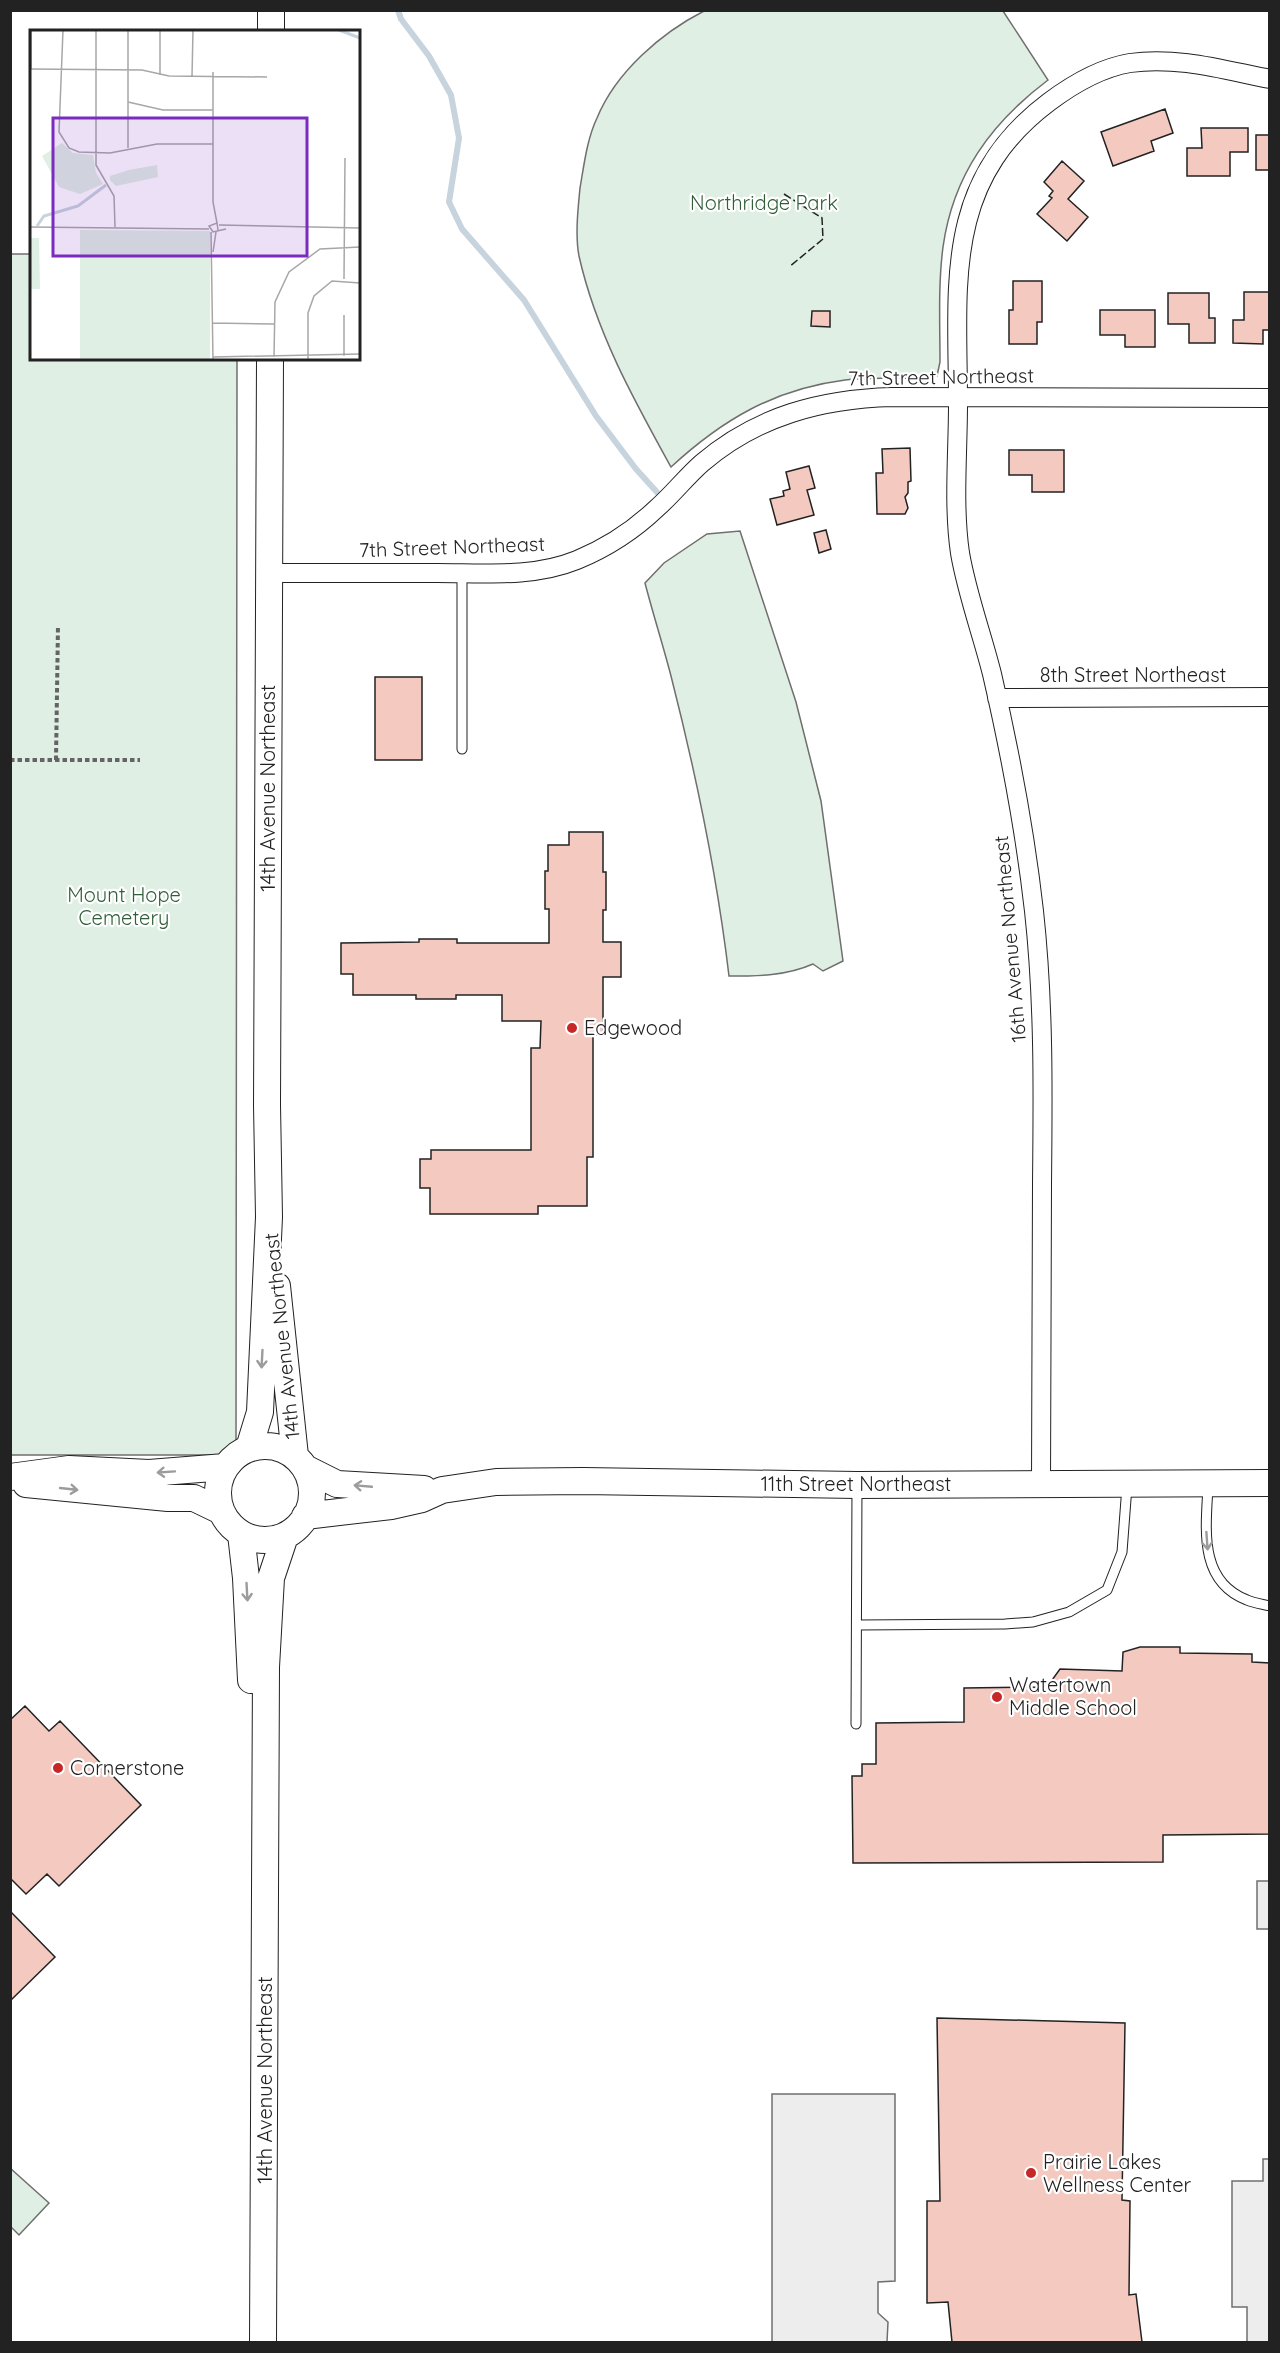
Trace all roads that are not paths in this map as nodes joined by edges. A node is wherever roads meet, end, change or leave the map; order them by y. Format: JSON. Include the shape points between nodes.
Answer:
{"nodes":[{"id":1,"x":271,"y":10,"type":"edge"},
{"id":2,"x":271,"y":30,"type":"edge"},
{"id":3,"x":1269,"y":80,"type":"edge"},
{"id":4,"x":270,"y":360,"type":"edge"},
{"id":5,"x":958,"y":398,"type":"junction"},
{"id":6,"x":1269,"y":398,"type":"edge"},
{"id":7,"x":268,"y":573,"type":"junction"},
{"id":8,"x":462,"y":573,"type":"junction"},
{"id":9,"x":1269,"y":696,"type":"edge"},
{"id":10,"x":997,"y":698,"type":"junction"},
{"id":11,"x":462,"y":749,"type":"dead end"},
{"id":12,"x":269,"y":1217,"type":"junction"},
{"id":13,"x":249,"y":1448,"type":"junction"},
{"id":14,"x":300,"y":1462,"type":"junction"},
{"id":15,"x":225,"y":1467,"type":"junction"},
{"id":16,"x":10,"y":1477,"type":"edge"},
{"id":17,"x":10,"y":1482,"type":"edge"},
{"id":18,"x":1041,"y":1483,"type":"junction"},
{"id":19,"x":1127,"y":1483,"type":"junction"},
{"id":20,"x":1208,"y":1483,"type":"junction"},
{"id":21,"x":1269,"y":1483,"type":"edge"},
{"id":22,"x":857,"y":1485,"type":"junction"},
{"id":23,"x":442,"y":1490,"type":"junction"},
{"id":24,"x":221,"y":1511,"type":"junction"},
{"id":25,"x":305,"y":1516,"type":"junction"},
{"id":26,"x":241,"y":1534,"type":"junction"},
{"id":27,"x":285,"y":1536,"type":"junction"},
{"id":28,"x":1269,"y":1606,"type":"edge"},
{"id":29,"x":857,"y":1625,"type":"junction"},
{"id":30,"x":856,"y":1724,"type":"dead end"},
{"id":31,"x":266,"y":1817,"type":"junction"},
{"id":32,"x":263,"y":2343,"type":"edge"}],
"edges":[{"from":1,"to":2,"type":"main road"},
{"from":3,"to":5,"type":"street","name":"16th Avenue Northeast","via":[[1171,61],[1130,63],[1087,77],[1018,129],[986,172],[966,220],[958,270]]},
{"from":4,"to":7,"type":"main road","name":"14th Avenue Northeast"},
{"from":5,"to":6,"type":"street","name":"7th Street Northeast"},
{"from":5,"to":8,"type":"street","name":"7th Street Northeast","via":[[858,398],[795,411],[725,446],[641,522],[598,550],[539,570]]},
{"from":5,"to":10,"type":"street","name":"16th Avenue Northeast","via":[[960,553]]},
{"from":7,"to":8,"type":"street","name":"7th Street Northeast"},
{"from":7,"to":12,"type":"main road","name":"14th Avenue Northeast"},
{"from":8,"to":11,"type":"lane"},
{"from":9,"to":10,"type":"street","name":"8th Street Northeast"},
{"from":10,"to":18,"type":"street","name":"16th Avenue Northeast","via":[[1027,852],[1041,990]]},
{"from":12,"to":13,"type":"main road","name":"14th Avenue Northeast","one_way":true,"via":[[260,1412]]},
{"from":12,"to":14,"type":"main road","name":"14th Avenue Northeast"},
{"from":13,"to":14,"type":"main road","via":[[281,1448]]},
{"from":13,"to":15,"type":"main road"},
{"from":23,"to":14,"type":"main road","name":"11th Street Northeast","one_way":true,"via":[[337,1484]]},
{"from":14,"to":25,"type":"main road","via":[[312,1492]]},
{"from":15,"to":16,"type":"main road","one_way":true,"via":[[149,1473],[69,1469]]},
{"from":15,"to":24,"type":"main road","via":[[218,1481]]},
{"from":17,"to":24,"type":"main road","one_way":true,"via":[[194,1498]]},
{"from":18,"to":19,"type":"main road","name":"11th Street Northeast"},
{"from":18,"to":22,"type":"main road","name":"11th Street Northeast"},
{"from":19,"to":20,"type":"main road","name":"11th Street Northeast"},
{"from":19,"to":29,"type":"lane","via":[[1122,1552],[1107,1590],[1069,1612],[1033,1622],[1005,1624]]},
{"from":20,"to":21,"type":"main road","name":"11th Street Northeast"},
{"from":20,"to":28,"type":"lane","one_way":true,"via":[[1206,1545],[1212,1567],[1227,1588],[1246,1600]]},
{"from":22,"to":23,"type":"main road","name":"11th Street Northeast","via":[[496,1482]]},
{"from":22,"to":29,"type":"lane"},
{"from":23,"to":25,"type":"main road","name":"11th Street Northeast","via":[[391,1506]]},
{"from":24,"to":26,"type":"main road"},
{"from":25,"to":27,"type":"main road"},
{"from":26,"to":27,"type":"main road","via":[[270,1540]]},
{"from":26,"to":31,"type":"main road","name":"14th Avenue Northeast","one_way":true,"via":[[251,1694]]},
{"from":27,"to":31,"type":"main road","name":"14th Avenue Northeast","via":[[271,1578],[266,1667]]},
{"from":29,"to":30,"type":"lane"},
{"from":31,"to":32,"type":"main road","name":"14th Avenue Northeast"}]}
